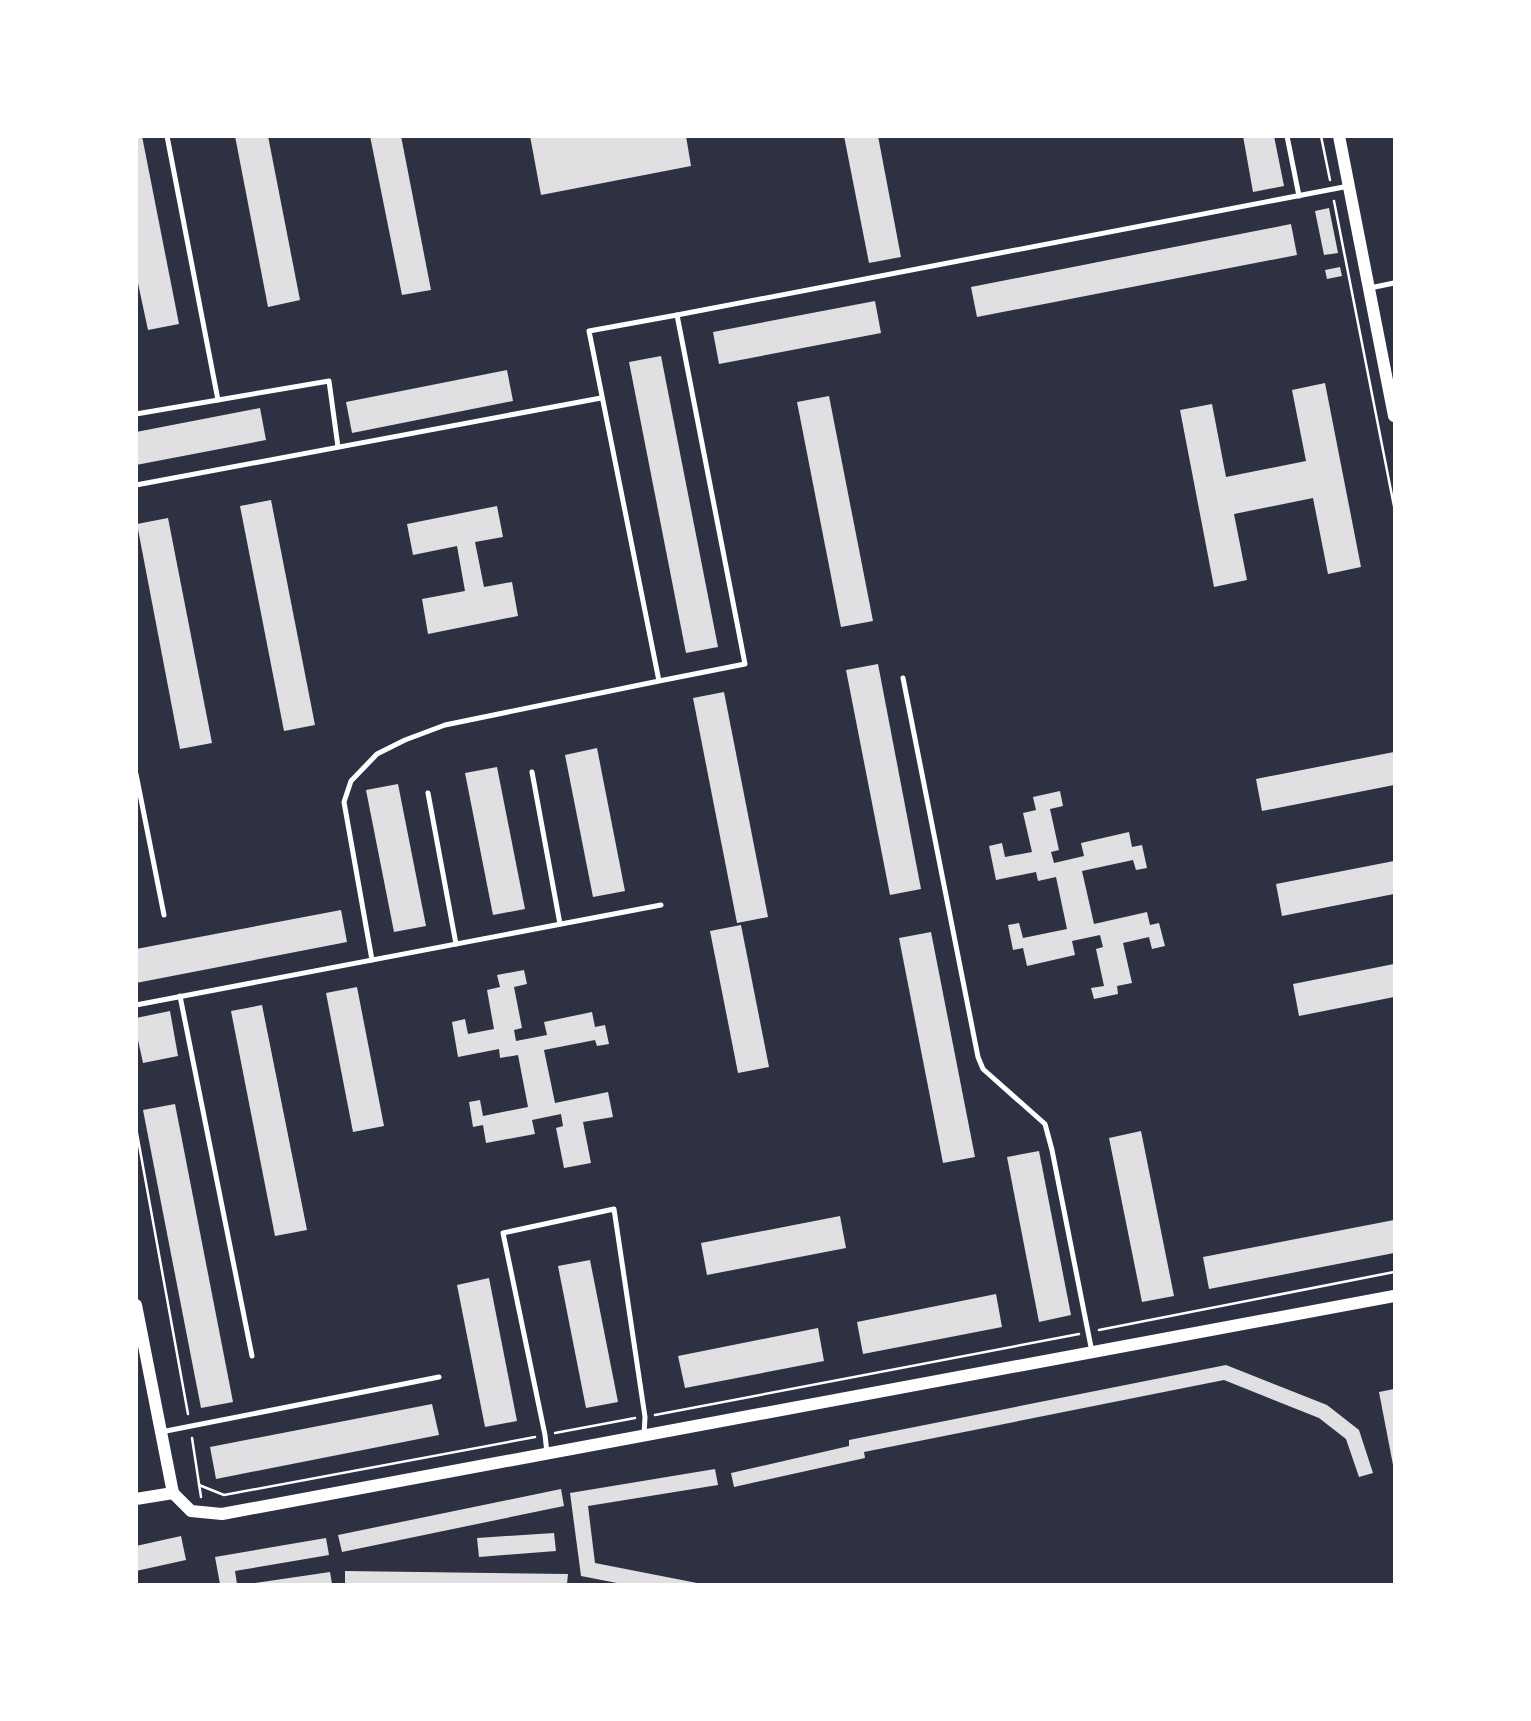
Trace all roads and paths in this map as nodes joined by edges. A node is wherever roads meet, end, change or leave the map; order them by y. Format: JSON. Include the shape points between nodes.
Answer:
{"nodes":[{"id":1,"x":167,"y":136,"type":"edge"},
{"id":2,"x":1287,"y":136,"type":"edge"},
{"id":3,"x":1321,"y":136,"type":"edge"},
{"id":4,"x":1339,"y":136,"type":"edge"},
{"id":5,"x":1349,"y":186,"type":"junction"},
{"id":6,"x":1332,"y":190,"type":"junction"},
{"id":7,"x":1299,"y":196,"type":"junction"},
{"id":8,"x":1395,"y":283,"type":"edge"},
{"id":9,"x":1369,"y":288,"type":"junction"},
{"id":10,"x":677,"y":315,"type":"junction"},
{"id":11,"x":601,"y":398,"type":"junction"},
{"id":12,"x":218,"y":400,"type":"junction"},
{"id":13,"x":136,"y":414,"type":"edge"},
{"id":14,"x":1395,"y":416,"type":"edge"},
{"id":15,"x":338,"y":447,"type":"junction"},
{"id":16,"x":136,"y":485,"type":"edge"},
{"id":17,"x":1395,"y":506,"type":"edge"},
{"id":18,"x":903,"y":678,"type":"dead end"},
{"id":19,"x":659,"y":681,"type":"junction"},
{"id":20,"x":532,"y":772,"type":"dead end"},
{"id":21,"x":136,"y":774,"type":"edge"},
{"id":22,"x":428,"y":793,"type":"dead end"},
{"id":23,"x":662,"y":905,"type":"dead end"},
{"id":24,"x":164,"y":915,"type":"dead end"},
{"id":25,"x":559,"y":924,"type":"junction"},
{"id":26,"x":456,"y":944,"type":"junction"},
{"id":27,"x":372,"y":960,"type":"junction"},
{"id":28,"x":180,"y":996,"type":"junction"},
{"id":29,"x":136,"y":1004,"type":"edge"},
{"id":30,"x":136,"y":1128,"type":"edge"},
{"id":31,"x":1395,"y":1272,"type":"edge"},
{"id":32,"x":1395,"y":1296,"type":"edge"},
{"id":33,"x":136,"y":1306,"type":"edge"},
{"id":34,"x":1088,"y":1332,"type":"junction"},
{"id":35,"x":1092,"y":1352,"type":"junction"},
{"id":36,"x":253,"y":1356,"type":"dead end"},
{"id":37,"x":439,"y":1377,"type":"dead end"},
{"id":38,"x":645,"y":1417,"type":"junction"},
{"id":39,"x":191,"y":1427,"type":"junction"},
{"id":40,"x":161,"y":1432,"type":"junction"},
{"id":41,"x":545,"y":1435,"type":"junction"},
{"id":42,"x":645,"y":1435,"type":"junction"},
{"id":43,"x":547,"y":1453,"type":"junction"},
{"id":44,"x":199,"y":1485,"type":"junction"},
{"id":45,"x":173,"y":1493,"type":"junction"},
{"id":46,"x":136,"y":1499,"type":"edge"},
{"id":47,"x":203,"y":1513,"type":"junction"}],
"edges":[{"from":1,"to":12,"type":"lane"},
{"from":2,"to":7,"type":"lane"},
{"from":3,"to":6,"type":"path"},
{"from":4,"to":5,"type":"street"},
{"from":5,"to":6,"type":"lane"},
{"from":5,"to":9,"type":"street"},
{"from":6,"to":7,"type":"lane"},
{"from":6,"to":17,"type":"path"},
{"from":7,"to":10,"type":"lane"},
{"from":8,"to":9,"type":"lane"},
{"from":9,"to":14,"type":"street"},
{"from":10,"to":11,"type":"lane","via":[[589,331]]},
{"from":10,"to":19,"type":"lane","via":[[745,664]]},
{"from":11,"to":15,"type":"lane"},
{"from":11,"to":19,"type":"lane"},
{"from":12,"to":13,"type":"lane"},
{"from":12,"to":15,"type":"lane","via":[[329,381]]},
{"from":15,"to":16,"type":"lane"},
{"from":18,"to":34,"type":"lane","via":[[978,1056],[983,1069],[1045,1124]]},
{"from":19,"to":27,"type":"lane","via":[[446,725],[377,754],[351,781],[344,802]]},
{"from":20,"to":25,"type":"lane"},
{"from":21,"to":24,"type":"lane"},
{"from":22,"to":26,"type":"lane"},
{"from":23,"to":25,"type":"lane"},
{"from":25,"to":26,"type":"lane"},
{"from":26,"to":27,"type":"lane"},
{"from":27,"to":28,"type":"lane"},
{"from":28,"to":29,"type":"lane"},
{"from":28,"to":36,"type":"lane"},
{"from":30,"to":39,"type":"path"},
{"from":31,"to":34,"type":"path"},
{"from":32,"to":35,"type":"street"},
{"from":33,"to":40,"type":"street"},
{"from":34,"to":35,"type":"lane"},
{"from":34,"to":38,"type":"path"},
{"from":35,"to":42,"type":"street"},
{"from":37,"to":39,"type":"lane"},
{"from":38,"to":41,"type":"path"},
{"from":38,"to":41,"type":"lane","via":[[614,1209],[503,1233]]},
{"from":38,"to":42,"type":"lane"},
{"from":39,"to":40,"type":"lane"},
{"from":39,"to":44,"type":"path"},
{"from":40,"to":45,"type":"street"},
{"from":41,"to":43,"type":"lane"},
{"from":41,"to":44,"type":"path","via":[[224,1495]]},
{"from":42,"to":43,"type":"street"},
{"from":43,"to":47,"type":"street","via":[[222,1514]]},
{"from":44,"to":47,"type":"path"},
{"from":45,"to":46,"type":"street"},
{"from":45,"to":47,"type":"street","via":[[191,1511]]}]}
